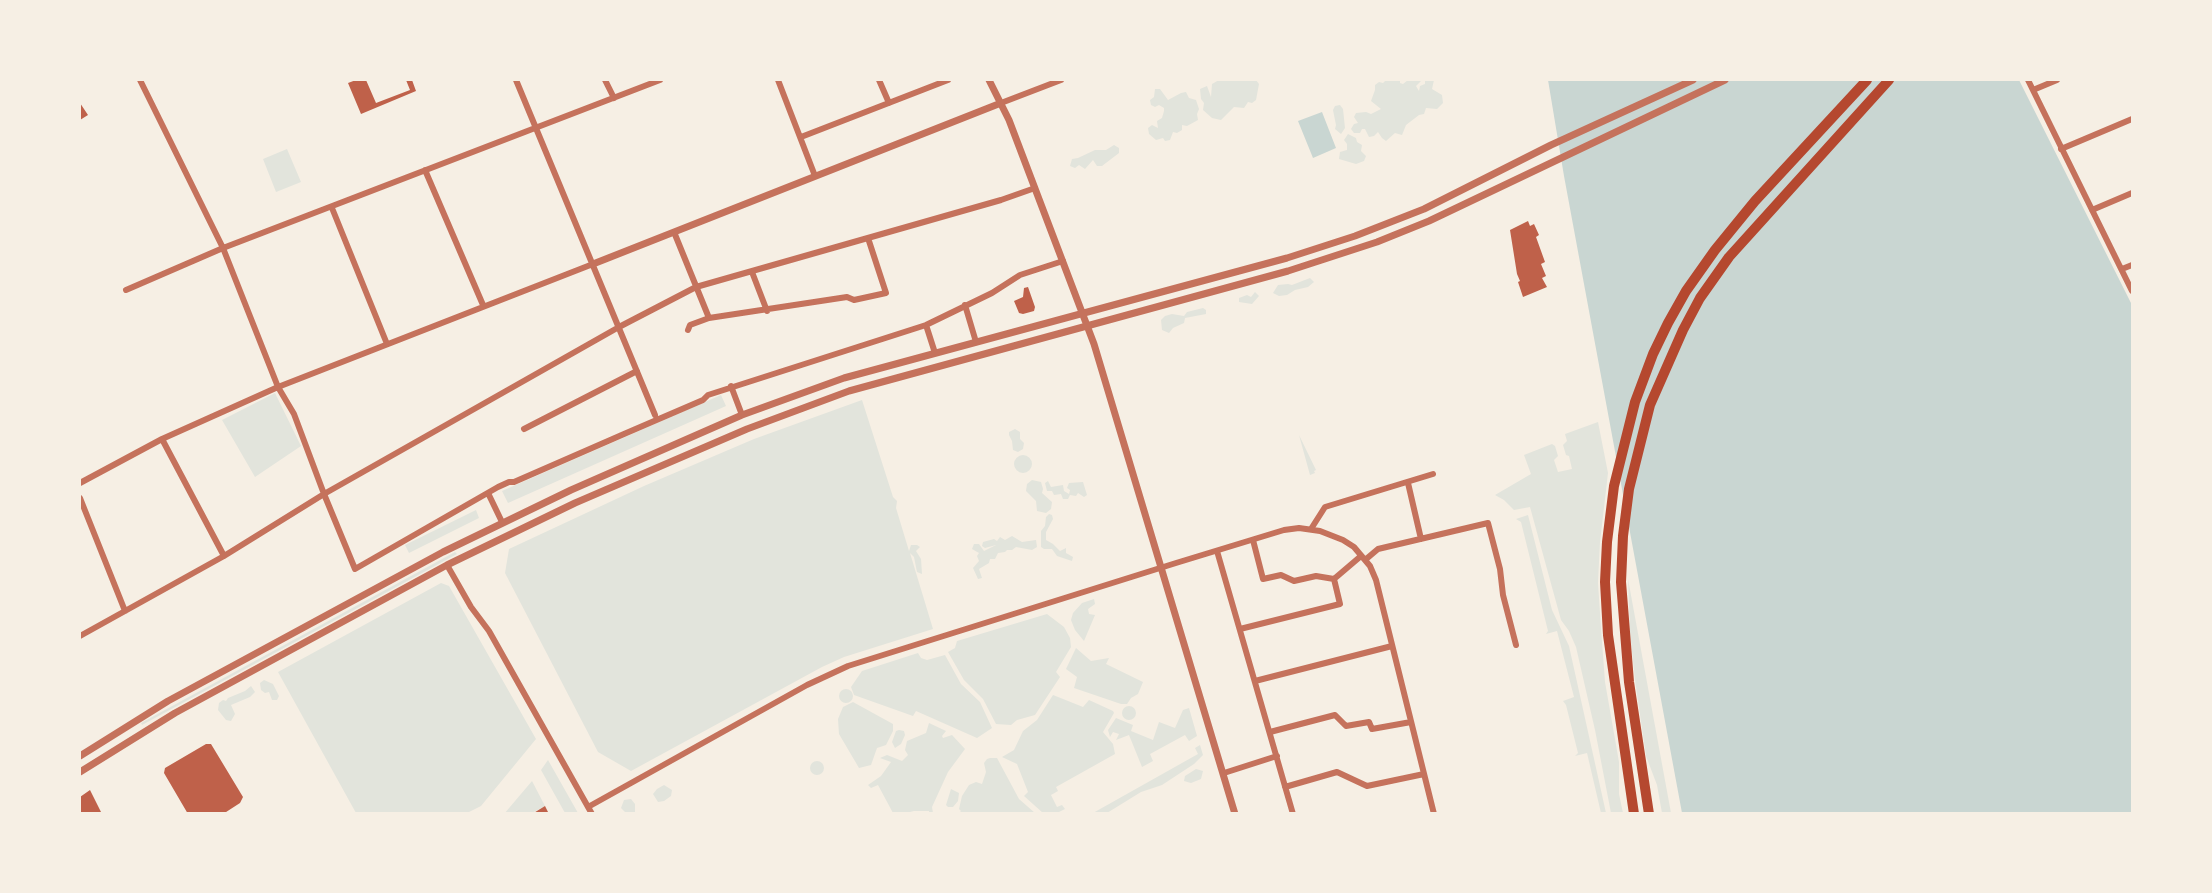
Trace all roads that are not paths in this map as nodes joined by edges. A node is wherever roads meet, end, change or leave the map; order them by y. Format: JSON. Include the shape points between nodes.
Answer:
{"nodes":[{"id":1,"x":140,"y":80,"type":"edge"},
{"id":2,"x":516,"y":80,"type":"edge"},
{"id":3,"x":605,"y":80,"type":"edge"},
{"id":4,"x":660,"y":80,"type":"edge"},
{"id":5,"x":778,"y":80,"type":"edge"},
{"id":6,"x":879,"y":80,"type":"edge"},
{"id":7,"x":948,"y":80,"type":"edge"},
{"id":8,"x":989,"y":80,"type":"edge"},
{"id":9,"x":1061,"y":80,"type":"edge"},
{"id":10,"x":1693,"y":80,"type":"edge"},
{"id":11,"x":1725,"y":80,"type":"edge"},
{"id":12,"x":1867,"y":80,"type":"edge"},
{"id":13,"x":1888,"y":80,"type":"edge"},
{"id":14,"x":2028,"y":80,"type":"edge"},
{"id":15,"x":2057,"y":80,"type":"edge"},
{"id":16,"x":2033,"y":90,"type":"junction"},
{"id":17,"x":614,"y":98,"type":"junction"},
{"id":18,"x":889,"y":103,"type":"junction"},
{"id":19,"x":1001,"y":104,"type":"junction"},
{"id":20,"x":2133,"y":119,"type":"edge"},
{"id":21,"x":537,"y":127,"type":"junction"},
{"id":22,"x":801,"y":137,"type":"junction"},
{"id":23,"x":2061,"y":149,"type":"junction"},
{"id":24,"x":425,"y":170,"type":"junction"},
{"id":25,"x":815,"y":176,"type":"junction"},
{"id":26,"x":1035,"y":188,"type":"junction"},
{"id":27,"x":2133,"y":193,"type":"edge"},
{"id":28,"x":332,"y":208,"type":"junction"},
{"id":29,"x":2092,"y":210,"type":"junction"},
{"id":30,"x":674,"y":231,"type":"junction"},
{"id":31,"x":868,"y":238,"type":"junction"},
{"id":32,"x":224,"y":248,"type":"junction"},
{"id":33,"x":1063,"y":261,"type":"junction"},
{"id":34,"x":593,"y":264,"type":"junction"},
{"id":35,"x":2133,"y":265,"type":"edge"},
{"id":36,"x":2122,"y":269,"type":"junction"},
{"id":37,"x":752,"y":272,"type":"junction"},
{"id":38,"x":696,"y":286,"type":"junction"},
{"id":39,"x":126,"y":290,"type":"dead end"},
{"id":40,"x":2133,"y":291,"type":"edge"},
{"id":41,"x":483,"y":305,"type":"junction"},
{"id":42,"x":965,"y":306,"type":"junction"},
{"id":43,"x":767,"y":311,"type":"junction"},
{"id":44,"x":1082,"y":314,"type":"junction"},
{"id":45,"x":709,"y":318,"type":"junction"},
{"id":46,"x":926,"y":325,"type":"junction"},
{"id":47,"x":1087,"y":325,"type":"junction"},
{"id":48,"x":619,"y":327,"type":"junction"},
{"id":49,"x":688,"y":330,"type":"dead end"},
{"id":50,"x":976,"y":342,"type":"junction"},
{"id":51,"x":387,"y":344,"type":"junction"},
{"id":52,"x":935,"y":353,"type":"junction"},
{"id":53,"x":637,"y":370,"type":"junction"},
{"id":54,"x":731,"y":386,"type":"junction"},
{"id":55,"x":278,"y":387,"type":"junction"},
{"id":56,"x":655,"y":415,"type":"dead end"},
{"id":57,"x":742,"y":415,"type":"junction"},
{"id":58,"x":524,"y":429,"type":"dead end"},
{"id":59,"x":162,"y":439,"type":"junction"},
{"id":60,"x":1433,"y":474,"type":"dead end"},
{"id":61,"x":80,"y":483,"type":"edge"},
{"id":62,"x":1407,"y":483,"type":"junction"},
{"id":63,"x":488,"y":493,"type":"junction"},
{"id":64,"x":324,"y":494,"type":"junction"},
{"id":65,"x":80,"y":498,"type":"edge"},
{"id":66,"x":502,"y":522,"type":"junction"},
{"id":67,"x":1311,"y":529,"type":"junction"},
{"id":68,"x":1421,"y":538,"type":"junction"},
{"id":69,"x":1252,"y":540,"type":"junction"},
{"id":70,"x":1216,"y":551,"type":"junction"},
{"id":71,"x":224,"y":556,"type":"junction"},
{"id":72,"x":1363,"y":558,"type":"junction"},
{"id":73,"x":447,"y":565,"type":"junction"},
{"id":74,"x":1162,"y":568,"type":"junction"},
{"id":75,"x":1334,"y":579,"type":"junction"},
{"id":76,"x":125,"y":611,"type":"junction"},
{"id":77,"x":1240,"y":629,"type":"junction"},
{"id":78,"x":80,"y":636,"type":"edge"},
{"id":79,"x":1516,"y":645,"type":"dead end"},
{"id":80,"x":1392,"y":646,"type":"junction"},
{"id":81,"x":1255,"y":681,"type":"junction"},
{"id":82,"x":1411,"y":722,"type":"junction"},
{"id":83,"x":1270,"y":732,"type":"junction"},
{"id":84,"x":80,"y":756,"type":"edge"},
{"id":85,"x":1277,"y":756,"type":"junction"},
{"id":86,"x":80,"y":772,"type":"edge"},
{"id":87,"x":1224,"y":773,"type":"junction"},
{"id":88,"x":1424,"y":774,"type":"junction"},
{"id":89,"x":1285,"y":787,"type":"junction"},
{"id":90,"x":588,"y":807,"type":"junction"},
{"id":91,"x":592,"y":813,"type":"edge"},
{"id":92,"x":1235,"y":813,"type":"edge"},
{"id":93,"x":1293,"y":813,"type":"edge"},
{"id":94,"x":1434,"y":813,"type":"edge"},
{"id":95,"x":1634,"y":813,"type":"edge"},
{"id":96,"x":1650,"y":813,"type":"edge"}],
"edges":[{"from":1,"to":32,"type":"street"},
{"from":2,"to":21,"type":"street"},
{"from":3,"to":17,"type":"street"},
{"from":4,"to":17,"type":"street"},
{"from":5,"to":22,"type":"street"},
{"from":6,"to":18,"type":"street"},
{"from":7,"to":18,"type":"street"},
{"from":8,"to":19,"type":"street"},
{"from":9,"to":19,"type":"street"},
{"from":10,"to":44,"type":"street","via":[[1424,209],[1355,236]]},
{"from":11,"to":47,"type":"street","via":[[1377,242],[1288,271]]},
{"from":12,"to":95,"type":"highway","via":[[1755,201],[1692,283],[1658,344],[1635,402],[1614,486],[1605,582],[1610,655]]},
{"from":13,"to":96,"type":"highway","via":[[1729,257],[1700,298],[1650,405],[1629,489],[1621,582],[1629,682]]},
{"from":14,"to":16,"type":"street"},
{"from":15,"to":16,"type":"street"},
{"from":16,"to":23,"type":"street"},
{"from":17,"to":21,"type":"street"},
{"from":18,"to":22,"type":"street"},
{"from":19,"to":25,"type":"street"},
{"from":19,"to":26,"type":"street"},
{"from":20,"to":23,"type":"street"},
{"from":21,"to":24,"type":"street"},
{"from":21,"to":34,"type":"street"},
{"from":22,"to":25,"type":"street"},
{"from":23,"to":29,"type":"street"},
{"from":24,"to":28,"type":"street"},
{"from":24,"to":41,"type":"street"},
{"from":25,"to":30,"type":"street"},
{"from":26,"to":31,"type":"street"},
{"from":26,"to":33,"type":"street"},
{"from":27,"to":29,"type":"street"},
{"from":28,"to":32,"type":"street"},
{"from":28,"to":51,"type":"street"},
{"from":29,"to":36,"type":"street"},
{"from":30,"to":34,"type":"street"},
{"from":30,"to":38,"type":"street"},
{"from":31,"to":37,"type":"street"},
{"from":31,"to":43,"type":"street","via":[[886,293]]},
{"from":32,"to":39,"type":"street"},
{"from":32,"to":55,"type":"street"},
{"from":33,"to":42,"type":"street","via":[[1020,276]]},
{"from":33,"to":44,"type":"street"},
{"from":34,"to":41,"type":"street"},
{"from":34,"to":48,"type":"street"},
{"from":35,"to":36,"type":"street"},
{"from":36,"to":40,"type":"street"},
{"from":37,"to":38,"type":"street"},
{"from":37,"to":43,"type":"street"},
{"from":38,"to":45,"type":"street"},
{"from":38,"to":48,"type":"street"},
{"from":41,"to":51,"type":"street"},
{"from":42,"to":46,"type":"street"},
{"from":42,"to":50,"type":"street"},
{"from":43,"to":45,"type":"street"},
{"from":44,"to":47,"type":"street"},
{"from":44,"to":50,"type":"street"},
{"from":45,"to":49,"type":"street","via":[[690,325]]},
{"from":46,"to":52,"type":"street"},
{"from":46,"to":54,"type":"street"},
{"from":47,"to":73,"type":"street","via":[[806,406],[638,475]]},
{"from":47,"to":74,"type":"street"},
{"from":48,"to":53,"type":"street"},
{"from":48,"to":64,"type":"street"},
{"from":50,"to":52,"type":"street"},
{"from":51,"to":55,"type":"street"},
{"from":52,"to":57,"type":"street","via":[[834,382]]},
{"from":53,"to":56,"type":"street"},
{"from":53,"to":58,"type":"street"},
{"from":54,"to":57,"type":"street"},
{"from":54,"to":63,"type":"street"},
{"from":55,"to":59,"type":"street"},
{"from":55,"to":64,"type":"street","via":[[294,414]]},
{"from":57,"to":66,"type":"street"},
{"from":59,"to":61,"type":"street"},
{"from":59,"to":71,"type":"street"},
{"from":60,"to":62,"type":"street"},
{"from":62,"to":67,"type":"street","via":[[1325,507]]},
{"from":62,"to":68,"type":"street"},
{"from":63,"to":64,"type":"street","via":[[355,569]]},
{"from":63,"to":66,"type":"street"},
{"from":64,"to":71,"type":"street"},
{"from":65,"to":76,"type":"street"},
{"from":66,"to":84,"type":"street","via":[[168,701]]},
{"from":67,"to":69,"type":"street","via":[[1284,530]]},
{"from":67,"to":72,"type":"street","via":[[1343,540]]},
{"from":68,"to":72,"type":"street","via":[[1378,549]]},
{"from":68,"to":79,"type":"street","via":[[1488,523]]},
{"from":69,"to":70,"type":"street"},
{"from":69,"to":75,"type":"street","via":[[1263,579],[1281,575],[1294,581],[1316,576]]},
{"from":70,"to":74,"type":"street"},
{"from":70,"to":77,"type":"street"},
{"from":71,"to":76,"type":"street"},
{"from":72,"to":75,"type":"street"},
{"from":72,"to":80,"type":"street","via":[[1376,580]]},
{"from":73,"to":86,"type":"street","via":[[175,713]]},
{"from":73,"to":90,"type":"street","via":[[489,631]]},
{"from":74,"to":87,"type":"street"},
{"from":74,"to":90,"type":"street","via":[[848,666]]},
{"from":75,"to":77,"type":"street","via":[[1340,604]]},
{"from":76,"to":78,"type":"street"},
{"from":77,"to":81,"type":"street"},
{"from":80,"to":81,"type":"street"},
{"from":80,"to":82,"type":"street"},
{"from":81,"to":83,"type":"street"},
{"from":82,"to":83,"type":"street","via":[[1372,729],[1369,722],[1346,726],[1335,716]]},
{"from":82,"to":88,"type":"street"},
{"from":83,"to":85,"type":"street"},
{"from":85,"to":87,"type":"street"},
{"from":85,"to":89,"type":"street"},
{"from":87,"to":92,"type":"street"},
{"from":88,"to":89,"type":"street","via":[[1367,786],[1337,772]]},
{"from":88,"to":94,"type":"street"},
{"from":89,"to":93,"type":"street"},
{"from":90,"to":91,"type":"street"}]}
